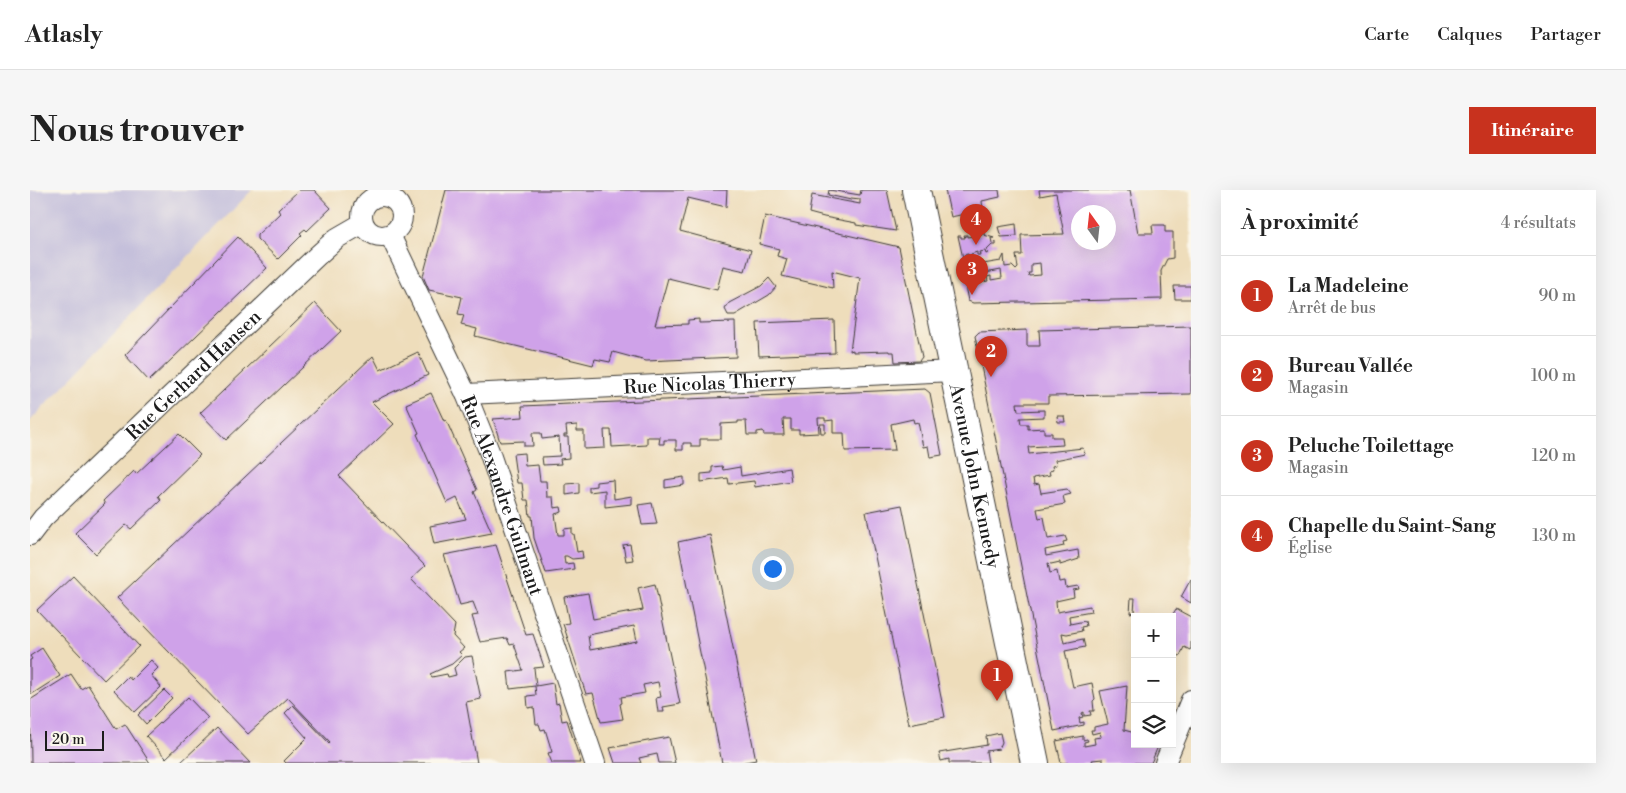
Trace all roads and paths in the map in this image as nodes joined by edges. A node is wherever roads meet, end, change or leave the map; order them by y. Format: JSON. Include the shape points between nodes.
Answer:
{"nodes":[{"id":1,"x":916,"y":190,"type":"edge"},
{"id":2,"x":396,"y":194,"type":"edge"},
{"id":3,"x":363,"y":223,"type":"junction"},
{"id":4,"x":390,"y":235,"type":"junction"},
{"id":5,"x":954,"y":371,"type":"junction"},
{"id":6,"x":466,"y":394,"type":"junction"},
{"id":7,"x":30,"y":535,"type":"edge"},
{"id":8,"x":1191,"y":700,"type":"edge"},
{"id":9,"x":595,"y":763,"type":"edge"},
{"id":10,"x":1034,"y":763,"type":"edge"},
{"id":11,"x":1165,"y":763,"type":"edge"}],
"edges":[{"from":1,"to":5,"type":"main road","name":"Avenue John Kennedy"},
{"from":2,"to":3,"type":"street","via":[[371,199],[362,212]]},
{"from":2,"to":4,"type":"street","via":[[402,218]]},
{"from":3,"to":4,"type":"street","via":[[376,236]]},
{"from":3,"to":7,"type":"street","name":"Rue Gerhard Hansen","via":[[337,238],[317,256],[43,518]]},
{"from":4,"to":6,"type":"street","name":"Rue Alexandre Guilmant"},
{"from":5,"to":6,"type":"street","name":"Rue Nicolas Thierry"},
{"from":5,"to":10,"type":"main road","name":"Avenue John Kennedy"},
{"from":6,"to":9,"type":"street","name":"Rue Alexandre Guilmant","via":[[489,450]]},
{"from":8,"to":11,"type":"street"}]}
